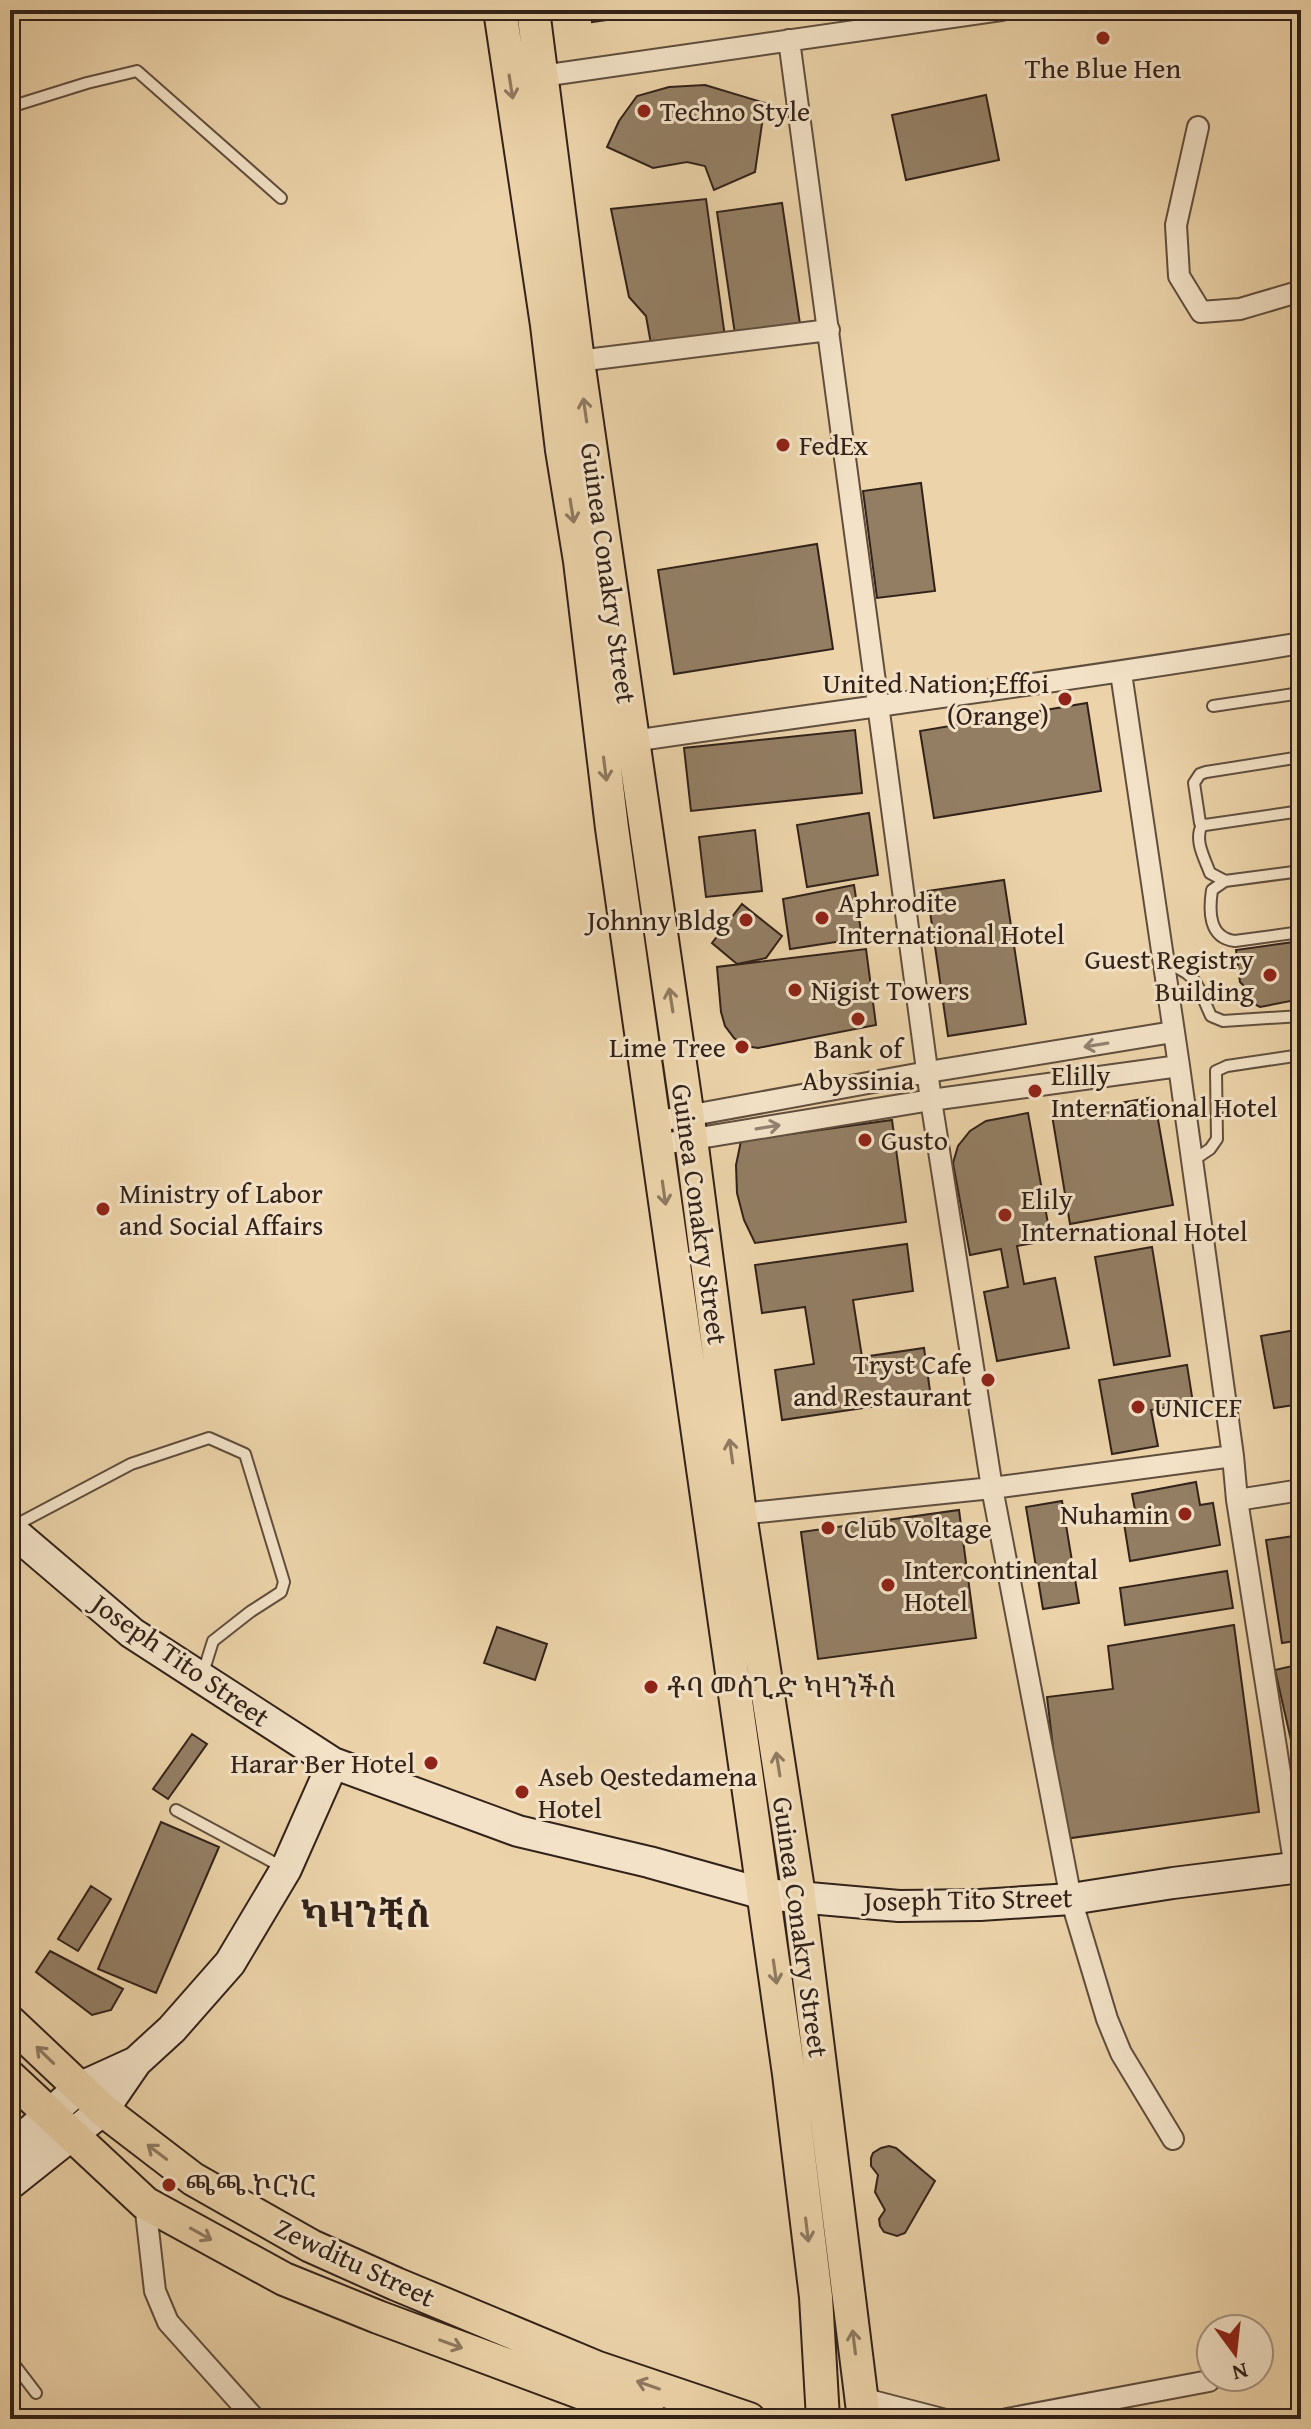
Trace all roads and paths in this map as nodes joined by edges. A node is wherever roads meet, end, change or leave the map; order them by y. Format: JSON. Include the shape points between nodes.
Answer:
{"nodes":[{"id":1,"x":500,"y":10,"type":"edge"},
{"id":2,"x":533,"y":10,"type":"edge"},
{"id":3,"x":1001,"y":10,"type":"edge"},
{"id":4,"x":789,"y":40,"type":"junction"},
{"id":5,"x":542,"y":76,"type":"junction"},
{"id":6,"x":10,"y":107,"type":"edge"},
{"id":7,"x":1198,"y":127,"type":"dead end"},
{"id":8,"x":540,"y":171,"type":"junction"},
{"id":9,"x":281,"y":198,"type":"dead end"},
{"id":10,"x":1301,"y":291,"type":"edge"},
{"id":11,"x":829,"y":330,"type":"junction"},
{"id":12,"x":578,"y":361,"type":"junction"},
{"id":13,"x":1301,"y":643,"type":"edge"},
{"id":14,"x":1121,"y":673,"type":"junction"},
{"id":15,"x":1301,"y":693,"type":"edge"},
{"id":16,"x":877,"y":705,"type":"junction"},
{"id":17,"x":1213,"y":706,"type":"dead end"},
{"id":18,"x":633,"y":741,"type":"junction"},
{"id":19,"x":1301,"y":757,"type":"edge"},
{"id":20,"x":1301,"y":811,"type":"edge"},
{"id":21,"x":644,"y":824,"type":"junction"},
{"id":22,"x":1202,"y":825,"type":"junction"},
{"id":23,"x":612,"y":828,"type":"junction"},
{"id":24,"x":1301,"y":871,"type":"edge"},
{"id":25,"x":1225,"y":881,"type":"junction"},
{"id":26,"x":1301,"y":932,"type":"edge"},
{"id":27,"x":1163,"y":962,"type":"junction"},
{"id":28,"x":1301,"y":1016,"type":"edge"},
{"id":29,"x":1173,"y":1032,"type":"junction"},
{"id":30,"x":1301,"y":1055,"type":"edge"},
{"id":31,"x":1179,"y":1066,"type":"junction"},
{"id":32,"x":928,"y":1072,"type":"junction"},
{"id":33,"x":931,"y":1100,"type":"junction"},
{"id":34,"x":690,"y":1128,"type":"junction"},
{"id":35,"x":656,"y":1134,"type":"junction"},
{"id":36,"x":1192,"y":1161,"type":"junction"},
{"id":37,"x":724,"y":1396,"type":"junction"},
{"id":38,"x":692,"y":1401,"type":"junction"},
{"id":39,"x":1233,"y":1456,"type":"junction"},
{"id":40,"x":992,"y":1488,"type":"junction"},
{"id":41,"x":1301,"y":1490,"type":"edge"},
{"id":42,"x":1237,"y":1500,"type":"junction"},
{"id":43,"x":740,"y":1514,"type":"junction"},
{"id":44,"x":10,"y":1528,"type":"edge"},
{"id":45,"x":202,"y":1678,"type":"junction"},
{"id":46,"x":333,"y":1763,"type":"junction"},
{"id":47,"x":176,"y":1810,"type":"dead end"},
{"id":48,"x":1298,"y":1868,"type":"edge"},
{"id":49,"x":286,"y":1869,"type":"junction"},
{"id":50,"x":764,"y":1894,"type":"junction"},
{"id":51,"x":799,"y":1896,"type":"junction"},
{"id":52,"x":1071,"y":1899,"type":"junction"},
{"id":53,"x":10,"y":2022,"type":"edge"},
{"id":54,"x":136,"y":2062,"type":"junction"},
{"id":55,"x":10,"y":2077,"type":"edge"},
{"id":56,"x":79,"y":2088,"type":"junction"},
{"id":57,"x":103,"y":2110,"type":"junction"},
{"id":58,"x":62,"y":2126,"type":"junction"},
{"id":59,"x":1173,"y":2139,"type":"dead end"},
{"id":60,"x":10,"y":2149,"type":"edge"},
{"id":61,"x":10,"y":2184,"type":"edge"},
{"id":62,"x":145,"y":2203,"type":"junction"},
{"id":63,"x":10,"y":2359,"type":"edge"},
{"id":64,"x":1195,"y":2384,"type":"edge"},
{"id":65,"x":36,"y":2393,"type":"dead end"},
{"id":66,"x":862,"y":2409,"type":"edge"},
{"id":67,"x":255,"y":2419,"type":"edge"},
{"id":68,"x":652,"y":2419,"type":"edge"},
{"id":69,"x":749,"y":2419,"type":"edge"},
{"id":70,"x":823,"y":2419,"type":"edge"},
{"id":71,"x":942,"y":2419,"type":"edge"},
{"id":72,"x":1007,"y":2419,"type":"edge"}],
"edges":[{"from":1,"to":8,"type":"main road","name":"Guinea Conakry Street","one_way":true},
{"from":2,"to":5,"type":"main road","name":"Guinea Conakry Street"},
{"from":3,"to":4,"type":"street"},
{"from":4,"to":5,"type":"street"},
{"from":4,"to":11,"type":"street"},
{"from":5,"to":8,"type":"main road","name":"Guinea Conakry Street"},
{"from":6,"to":9,"type":"lane","via":[[137,71]]},
{"from":7,"to":10,"type":"street","via":[[1176,225],[1179,276],[1201,312],[1240,309]]},
{"from":8,"to":12,"type":"main road","name":"Guinea Conakry Street"},
{"from":8,"to":23,"type":"main road","name":"Guinea Conakry Street","one_way":true,"via":[[562,450]]},
{"from":11,"to":12,"type":"street"},
{"from":11,"to":16,"type":"street"},
{"from":18,"to":12,"type":"main road","name":"Guinea Conakry Street","one_way":true},
{"from":13,"to":14,"type":"street"},
{"from":14,"to":16,"type":"street"},
{"from":14,"to":27,"type":"street"},
{"from":15,"to":17,"type":"lane"},
{"from":16,"to":18,"type":"street"},
{"from":16,"to":32,"type":"street"},
{"from":18,"to":21,"type":"main road","name":"Guinea Conakry Street"},
{"from":19,"to":22,"type":"lane","via":[[1200,774],[1194,783]]},
{"from":20,"to":22,"type":"lane"},
{"from":21,"to":23,"type":"street"},
{"from":34,"to":21,"type":"main road","name":"Guinea Conakry Street","one_way":true},
{"from":22,"to":25,"type":"lane","via":[[1199,841],[1210,873]]},
{"from":23,"to":35,"type":"main road","name":"Guinea Conakry Street"},
{"from":24,"to":25,"type":"lane"},
{"from":25,"to":26,"type":"lane","via":[[1212,890],[1209,912],[1222,937],[1235,941]]},
{"from":27,"to":28,"type":"lane","via":[[1186,970],[1211,1016],[1223,1021]]},
{"from":27,"to":29,"type":"street"},
{"from":29,"to":31,"type":"street"},
{"from":29,"to":32,"type":"street","one_way":true},
{"from":30,"to":36,"type":"lane","via":[[1216,1071],[1217,1139]]},
{"from":31,"to":33,"type":"street"},
{"from":31,"to":36,"type":"street"},
{"from":32,"to":33,"type":"street"},
{"from":32,"to":34,"type":"street"},
{"from":34,"to":33,"type":"street","one_way":true},
{"from":33,"to":40,"type":"street"},
{"from":34,"to":35,"type":"street"},
{"from":34,"to":37,"type":"main road","name":"Guinea Conakry Street"},
{"from":35,"to":38,"type":"main road","name":"Guinea Conakry Street","one_way":true},
{"from":36,"to":39,"type":"street"},
{"from":37,"to":38,"type":"main road"},
{"from":43,"to":37,"type":"main road","name":"Guinea Conakry Street","one_way":true},
{"from":38,"to":50,"type":"main road","name":"Guinea Conakry Street"},
{"from":39,"to":40,"type":"street"},
{"from":39,"to":42,"type":"street"},
{"from":40,"to":43,"type":"street"},
{"from":40,"to":52,"type":"street"},
{"from":41,"to":42,"type":"street"},
{"from":42,"to":48,"type":"street"},
{"from":51,"to":43,"type":"main road","name":"Guinea Conakry Street","one_way":true},
{"from":44,"to":45,"type":"main road","name":"Joseph Tito Street","via":[[132,1633]]},
{"from":44,"to":45,"type":"lane","via":[[131,1464],[209,1438],[245,1454],[284,1582],[281,1592],[213,1641]]},
{"from":45,"to":46,"type":"main road","name":"Joseph Tito Street"},
{"from":46,"to":49,"type":"main road"},
{"from":46,"to":50,"type":"main road","name":"Joseph Tito Street","via":[[518,1831]]},
{"from":47,"to":49,"type":"lane"},
{"from":48,"to":52,"type":"main road","name":"Joseph Tito Street"},
{"from":49,"to":54,"type":"main road","via":[[230,1963]]},
{"from":50,"to":51,"type":"main road","name":"Joseph Tito Street"},
{"from":50,"to":70,"type":"main road","name":"Guinea Conakry Street","one_way":true,"via":[[816,2297]]},
{"from":51,"to":52,"type":"main road","name":"Joseph Tito Street","via":[[899,1906]]},
{"from":66,"to":51,"type":"main road","name":"Guinea Conakry Street","one_way":true},
{"from":52,"to":59,"type":"street","via":[[1121,2053]]},
{"from":56,"to":53,"type":"main road","name":"Zewditu Street","one_way":true},
{"from":54,"to":56,"type":"main road"},
{"from":54,"to":57,"type":"main road"},
{"from":55,"to":58,"type":"main road","name":"Zewditu Street"},
{"from":56,"to":57,"type":"main road","name":"Zewditu Street"},
{"from":56,"to":58,"type":"main road"},
{"from":57,"to":58,"type":"main road"},
{"from":69,"to":57,"type":"main road","name":"Zewditu Street","one_way":true,"via":[[598,2368],[311,2246],[193,2179]]},
{"from":58,"to":60,"type":"main road"},
{"from":58,"to":61,"type":"main road"},
{"from":58,"to":62,"type":"main road","name":"Zewditu Street"},
{"from":62,"to":67,"type":"street","via":[[155,2291],[168,2322]]},
{"from":62,"to":68,"type":"main road","name":"Zewditu Street","one_way":true,"via":[[284,2279]]},
{"from":63,"to":65,"type":"lane"},
{"from":64,"to":72,"type":"street"},
{"from":66,"to":71,"type":"street"}]}
